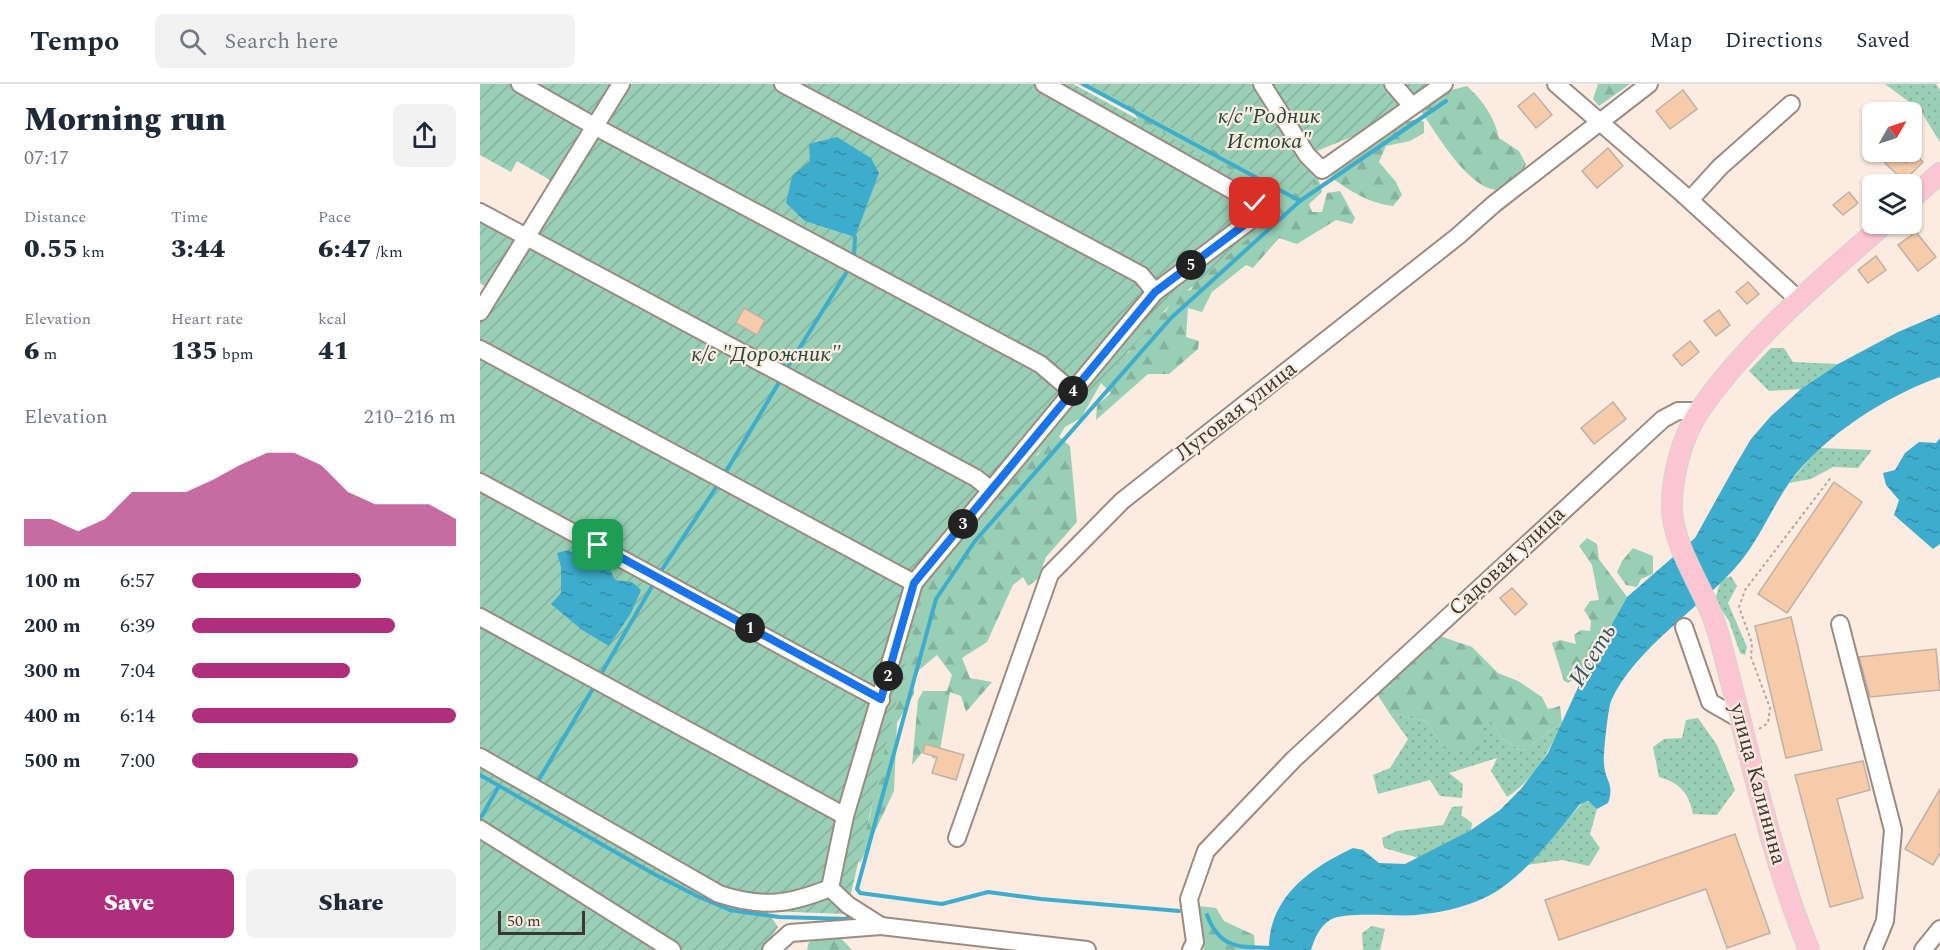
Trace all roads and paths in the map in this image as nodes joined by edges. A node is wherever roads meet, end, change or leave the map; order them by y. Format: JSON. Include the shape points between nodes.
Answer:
{"nodes":[{"id":1,"x":520,"y":84,"type":"edge"},
{"id":2,"x":621,"y":84,"type":"edge"},
{"id":3,"x":783,"y":84,"type":"edge"},
{"id":4,"x":1044,"y":84,"type":"edge"},
{"id":5,"x":1262,"y":84,"type":"edge"},
{"id":6,"x":1393,"y":84,"type":"edge"},
{"id":7,"x":1444,"y":84,"type":"edge"},
{"id":8,"x":1556,"y":84,"type":"edge"},
{"id":9,"x":1649,"y":84,"type":"edge"},
{"id":10,"x":1791,"y":104,"type":"dead end"},
{"id":11,"x":1412,"y":106,"type":"junction"},
{"id":12,"x":1600,"y":121,"type":"junction"},
{"id":13,"x":594,"y":126,"type":"junction"},
{"id":14,"x":1940,"y":173,"type":"edge"},
{"id":15,"x":1922,"y":189,"type":"edge"},
{"id":16,"x":1690,"y":200,"type":"junction"},
{"id":17,"x":480,"y":212,"type":"edge"},
{"id":18,"x":1873,"y":234,"type":"edge"},
{"id":19,"x":527,"y":235,"type":"junction"},
{"id":20,"x":1155,"y":292,"type":"junction"},
{"id":21,"x":1799,"y":300,"type":"junction"},
{"id":22,"x":480,"y":312,"type":"edge"},
{"id":23,"x":480,"y":349,"type":"edge"},
{"id":24,"x":1073,"y":392,"type":"junction"},
{"id":25,"x":1699,"y":411,"type":"junction"},
{"id":26,"x":1832,"y":476,"type":"dead end"},
{"id":27,"x":480,"y":482,"type":"edge"},
{"id":28,"x":991,"y":490,"type":"junction"},
{"id":29,"x":914,"y":583,"type":"junction"},
{"id":30,"x":480,"y":617,"type":"edge"},
{"id":31,"x":1840,"y":624,"type":"dead end"},
{"id":32,"x":1684,"y":627,"type":"dead end"},
{"id":33,"x":881,"y":699,"type":"junction"},
{"id":34,"x":1738,"y":718,"type":"junction"},
{"id":35,"x":1744,"y":741,"type":"junction"},
{"id":36,"x":480,"y":757,"type":"edge"},
{"id":37,"x":845,"y":816,"type":"junction"},
{"id":38,"x":480,"y":829,"type":"edge"},
{"id":39,"x":957,"y":838,"type":"dead end"},
{"id":40,"x":830,"y":888,"type":"junction"},
{"id":41,"x":882,"y":926,"type":"junction"},
{"id":42,"x":1940,"y":929,"type":"edge"},
{"id":43,"x":1193,"y":946,"type":"edge"},
{"id":44,"x":672,"y":950,"type":"edge"},
{"id":45,"x":771,"y":950,"type":"edge"},
{"id":46,"x":1087,"y":950,"type":"edge"},
{"id":47,"x":1809,"y":950,"type":"edge"},
{"id":48,"x":1873,"y":950,"type":"edge"},
{"id":49,"x":1923,"y":950,"type":"edge"}],
"edges":[{"from":1,"to":13,"type":"street"},
{"from":2,"to":13,"type":"street"},
{"from":3,"to":20,"type":"street","via":[[1141,275]]},
{"from":4,"to":20,"type":"street","via":[[1255,203],[1252,219]]},
{"from":5,"to":11,"type":"street","via":[[1307,155],[1322,170]]},
{"from":6,"to":11,"type":"street"},
{"from":7,"to":11,"type":"street"},
{"from":8,"to":12,"type":"street"},
{"from":9,"to":12,"type":"street","name":"Луговая улица"},
{"from":10,"to":16,"type":"street","via":[[1720,167]]},
{"from":12,"to":16,"type":"street"},
{"from":12,"to":39,"type":"street","name":"Луговая улица","via":[[1122,501],[1050,574]]},
{"from":13,"to":19,"type":"street"},
{"from":13,"to":24,"type":"street","via":[[1040,364]]},
{"from":14,"to":15,"type":"main road"},
{"from":16,"to":21,"type":"street"},
{"from":17,"to":19,"type":"street"},
{"from":18,"to":21,"type":"main road"},
{"from":19,"to":22,"type":"street"},
{"from":19,"to":28,"type":"street","via":[[976,478]]},
{"from":20,"to":24,"type":"street"},
{"from":21,"to":25,"type":"main road","via":[[1738,363]]},
{"from":23,"to":29,"type":"street"},
{"from":24,"to":28,"type":"street"},
{"from":25,"to":34,"type":"main road","name":"улица Калинина","via":[[1685,439],[1672,510],[1677,535],[1712,616]]},
{"from":25,"to":43,"type":"street","name":"Садовая улица","via":[[1678,411],[1663,419],[1294,759],[1206,851],[1189,899]]},
{"from":26,"to":35,"type":"path","via":[[1746,590],[1738,607],[1770,708],[1768,723]]},
{"from":27,"to":33,"type":"street"},
{"from":28,"to":29,"type":"street"},
{"from":29,"to":33,"type":"street"},
{"from":30,"to":37,"type":"street"},
{"from":31,"to":48,"type":"street","via":[[1893,830],[1885,921]]},
{"from":32,"to":34,"type":"street","via":[[1710,702]]},
{"from":33,"to":37,"type":"street"},
{"from":34,"to":35,"type":"main road","name":"улица Калинина"},
{"from":35,"to":47,"type":"main road","name":"улица Калинина","via":[[1770,836]]},
{"from":36,"to":40,"type":"street","via":[[719,894],[749,904],[800,901]]},
{"from":37,"to":40,"type":"street"},
{"from":38,"to":44,"type":"street"},
{"from":40,"to":41,"type":"street","via":[[848,905]]},
{"from":41,"to":45,"type":"street","via":[[790,933]]},
{"from":41,"to":46,"type":"street"},
{"from":42,"to":49,"type":"street"}]}
